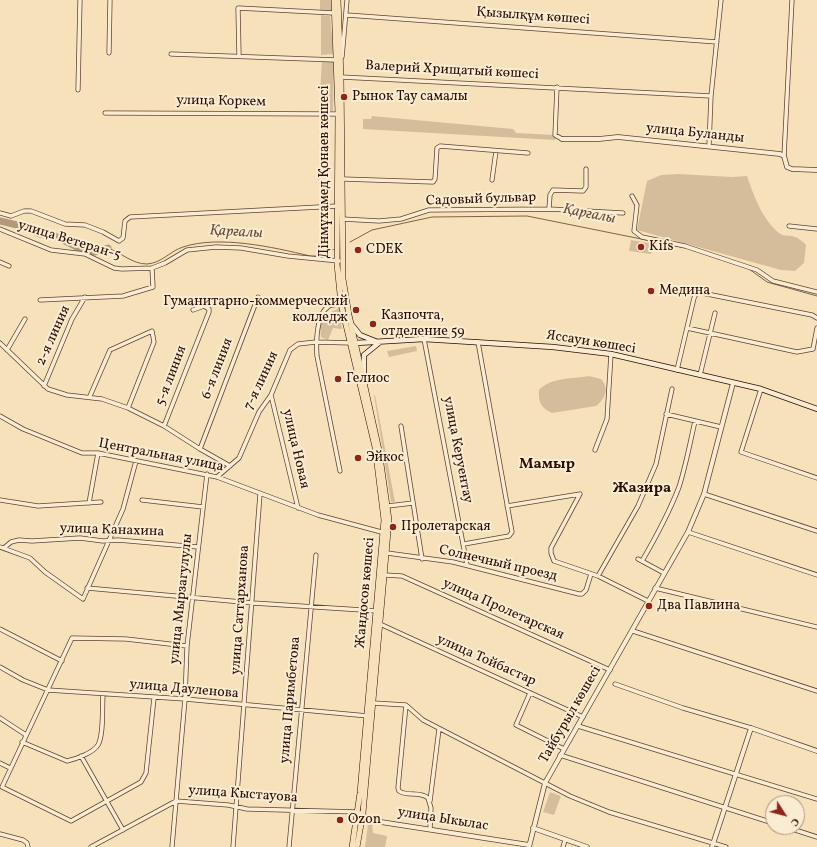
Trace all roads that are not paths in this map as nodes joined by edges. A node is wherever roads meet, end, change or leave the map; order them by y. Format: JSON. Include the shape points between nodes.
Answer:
{"nodes":[{"id":1,"x":80,"y":0,"type":"edge"},
{"id":2,"x":110,"y":0,"type":"edge"},
{"id":3,"x":334,"y":0,"type":"edge"},
{"id":4,"x":338,"y":0,"type":"edge"},
{"id":5,"x":347,"y":0,"type":"edge"},
{"id":6,"x":721,"y":0,"type":"edge"},
{"id":7,"x":792,"y":0,"type":"edge"},
{"id":8,"x":334,"y":13,"type":"junction"},
{"id":9,"x":347,"y":15,"type":"junction"},
{"id":10,"x":718,"y":42,"type":"junction"},
{"id":11,"x":109,"y":53,"type":"dead end"},
{"id":12,"x":172,"y":54,"type":"dead end"},
{"id":13,"x":239,"y":55,"type":"junction"},
{"id":14,"x":336,"y":60,"type":"junction"},
{"id":15,"x":341,"y":68,"type":"junction"},
{"id":16,"x":344,"y":77,"type":"junction"},
{"id":17,"x":557,"y":87,"type":"junction"},
{"id":18,"x":78,"y":90,"type":"dead end"},
{"id":19,"x":712,"y":96,"type":"junction"},
{"id":20,"x":105,"y":113,"type":"dead end"},
{"id":21,"x":338,"y":114,"type":"junction"},
{"id":22,"x":562,"y":139,"type":"joint"},
{"id":23,"x":709,"y":146,"type":"junction"},
{"id":24,"x":496,"y":151,"type":"junction"},
{"id":25,"x":528,"y":154,"type":"dead end"},
{"id":26,"x":784,"y":156,"type":"junction"},
{"id":27,"x":586,"y":168,"type":"dead end"},
{"id":28,"x":817,"y":170,"type":"edge"},
{"id":29,"x":343,"y":179,"type":"junction"},
{"id":30,"x":492,"y":180,"type":"dead end"},
{"id":31,"x":632,"y":196,"type":"dead end"},
{"id":32,"x":338,"y":206,"type":"junction"},
{"id":33,"x":549,"y":209,"type":"junction"},
{"id":34,"x":623,"y":213,"type":"dead end"},
{"id":35,"x":1,"y":216,"type":"edge"},
{"id":36,"x":342,"y":220,"type":"junction"},
{"id":37,"x":789,"y":226,"type":"dead end"},
{"id":38,"x":0,"y":229,"type":"edge"},
{"id":39,"x":817,"y":229,"type":"edge"},
{"id":40,"x":340,"y":252,"type":"junction"},
{"id":41,"x":336,"y":261,"type":"junction"},
{"id":42,"x":342,"y":261,"type":"junction"},
{"id":43,"x":0,"y":262,"type":"edge"},
{"id":44,"x":10,"y":266,"type":"dead end"},
{"id":45,"x":152,"y":268,"type":"junction"},
{"id":46,"x":817,"y":292,"type":"edge"},
{"id":47,"x":85,"y":297,"type":"junction"},
{"id":48,"x":258,"y":297,"type":"dead end"},
{"id":49,"x":40,"y":300,"type":"dead end"},
{"id":50,"x":341,"y":304,"type":"junction"},
{"id":51,"x":193,"y":310,"type":"dead end"},
{"id":52,"x":714,"y":313,"type":"dead end"},
{"id":53,"x":349,"y":315,"type":"junction"},
{"id":54,"x":817,"y":318,"type":"edge"},
{"id":55,"x":25,"y":319,"type":"dead end"},
{"id":56,"x":687,"y":328,"type":"junction"},
{"id":57,"x":817,"y":328,"type":"edge"},
{"id":58,"x":710,"y":333,"type":"junction"},
{"id":59,"x":424,"y":339,"type":"junction"},
{"id":60,"x":316,"y":342,"type":"junction"},
{"id":61,"x":380,"y":342,"type":"junction"},
{"id":62,"x":478,"y":342,"type":"junction"},
{"id":63,"x":0,"y":343,"type":"edge"},
{"id":64,"x":353,"y":344,"type":"junction"},
{"id":65,"x":815,"y":349,"type":"edge"},
{"id":66,"x":7,"y":350,"type":"junction"},
{"id":67,"x":611,"y":354,"type":"junction"},
{"id":68,"x":677,"y":370,"type":"junction"},
{"id":69,"x":700,"y":375,"type":"junction"},
{"id":70,"x":364,"y":379,"type":"junction"},
{"id":71,"x":733,"y":383,"type":"junction"},
{"id":72,"x":44,"y":386,"type":"junction"},
{"id":73,"x":672,"y":389,"type":"dead end"},
{"id":74,"x":761,"y":389,"type":"junction"},
{"id":75,"x":271,"y":395,"type":"junction"},
{"id":76,"x":90,"y":396,"type":"junction"},
{"id":77,"x":128,"y":408,"type":"junction"},
{"id":78,"x":817,"y":410,"type":"edge"},
{"id":79,"x":666,"y":414,"type":"junction"},
{"id":80,"x":0,"y":416,"type":"edge"},
{"id":81,"x":695,"y":421,"type":"junction"},
{"id":82,"x":164,"y":426,"type":"junction"},
{"id":83,"x":401,"y":426,"type":"dead end"},
{"id":84,"x":721,"y":427,"type":"junction"},
{"id":85,"x":200,"y":449,"type":"junction"},
{"id":86,"x":595,"y":450,"type":"dead end"},
{"id":87,"x":98,"y":453,"type":"junction"},
{"id":88,"x":136,"y":461,"type":"junction"},
{"id":89,"x":230,"y":466,"type":"junction"},
{"id":90,"x":340,"y":471,"type":"dead end"},
{"id":91,"x":207,"y":474,"type":"junction"},
{"id":92,"x":217,"y":476,"type":"junction"},
{"id":93,"x":817,"y":478,"type":"edge"},
{"id":94,"x":260,"y":494,"type":"junction"},
{"id":95,"x":704,"y":494,"type":"junction"},
{"id":96,"x":0,"y":500,"type":"edge"},
{"id":97,"x":142,"y":500,"type":"dead end"},
{"id":98,"x":101,"y":502,"type":"dead end"},
{"id":99,"x":89,"y":503,"type":"junction"},
{"id":100,"x":413,"y":503,"type":"junction"},
{"id":101,"x":388,"y":506,"type":"junction"},
{"id":102,"x":507,"y":506,"type":"junction"},
{"id":103,"x":203,"y":507,"type":"junction"},
{"id":104,"x":298,"y":508,"type":"junction"},
{"id":105,"x":817,"y":531,"type":"edge"},
{"id":106,"x":688,"y":532,"type":"junction"},
{"id":107,"x":386,"y":533,"type":"junction"},
{"id":108,"x":110,"y":541,"type":"junction"},
{"id":109,"x":464,"y":544,"type":"junction"},
{"id":110,"x":2,"y":547,"type":"edge"},
{"id":111,"x":198,"y":547,"type":"junction"},
{"id":112,"x":387,"y":553,"type":"junction"},
{"id":113,"x":316,"y":554,"type":"dead end"},
{"id":114,"x":422,"y":559,"type":"junction"},
{"id":115,"x":467,"y":565,"type":"junction"},
{"id":116,"x":664,"y":573,"type":"junction"},
{"id":117,"x":591,"y":574,"type":"junction"},
{"id":118,"x":385,"y":575,"type":"junction"},
{"id":119,"x":817,"y":575,"type":"edge"},
{"id":120,"x":598,"y":576,"type":"junction"},
{"id":121,"x":87,"y":588,"type":"junction"},
{"id":122,"x":655,"y":588,"type":"junction"},
{"id":123,"x":192,"y":596,"type":"junction"},
{"id":124,"x":648,"y":601,"type":"junction"},
{"id":125,"x":253,"y":603,"type":"junction"},
{"id":126,"x":310,"y":607,"type":"junction"},
{"id":127,"x":379,"y":611,"type":"junction"},
{"id":128,"x":380,"y":624,"type":"junction"},
{"id":129,"x":817,"y":627,"type":"edge"},
{"id":130,"x":0,"y":629,"type":"edge"},
{"id":131,"x":633,"y":630,"type":"junction"},
{"id":132,"x":187,"y":646,"type":"junction"},
{"id":133,"x":62,"y":661,"type":"junction"},
{"id":134,"x":0,"y":666,"type":"edge"},
{"id":135,"x":610,"y":670,"type":"junction"},
{"id":136,"x":615,"y":684,"type":"dead end"},
{"id":137,"x":48,"y":690,"type":"junction"},
{"id":138,"x":817,"y":691,"type":"edge"},
{"id":139,"x":530,"y":693,"type":"junction"},
{"id":140,"x":103,"y":694,"type":"junction"},
{"id":141,"x":154,"y":698,"type":"junction"},
{"id":142,"x":185,"y":699,"type":"junction"},
{"id":143,"x":373,"y":703,"type":"junction"},
{"id":144,"x":406,"y":705,"type":"junction"},
{"id":145,"x":244,"y":706,"type":"junction"},
{"id":146,"x":301,"y":709,"type":"junction"},
{"id":147,"x":369,"y":716,"type":"junction"},
{"id":148,"x":583,"y":717,"type":"junction"},
{"id":149,"x":0,"y":718,"type":"edge"},
{"id":150,"x":578,"y":726,"type":"junction"},
{"id":151,"x":751,"y":728,"type":"junction"},
{"id":152,"x":439,"y":729,"type":"junction"},
{"id":153,"x":26,"y":735,"type":"junction"},
{"id":154,"x":22,"y":742,"type":"junction"},
{"id":155,"x":564,"y":749,"type":"junction"},
{"id":156,"x":817,"y":751,"type":"edge"},
{"id":157,"x":560,"y":755,"type":"junction"},
{"id":158,"x":81,"y":756,"type":"junction"},
{"id":159,"x":0,"y":763,"type":"edge"},
{"id":160,"x":10,"y":768,"type":"junction"},
{"id":161,"x":735,"y":774,"type":"junction"},
{"id":162,"x":545,"y":783,"type":"junction"},
{"id":163,"x":817,"y":799,"type":"edge"},
{"id":164,"x":430,"y":800,"type":"junction"},
{"id":165,"x":107,"y":801,"type":"junction"},
{"id":166,"x":176,"y":801,"type":"junction"},
{"id":167,"x":236,"y":807,"type":"junction"},
{"id":168,"x":725,"y":807,"type":"junction"},
{"id":169,"x":292,"y":810,"type":"junction"},
{"id":170,"x":360,"y":813,"type":"junction"},
{"id":171,"x":765,"y":820,"type":"edge"},
{"id":172,"x":532,"y":828,"type":"junction"},
{"id":173,"x":430,"y":829,"type":"junction"},
{"id":174,"x":124,"y":830,"type":"junction"},
{"id":175,"x":805,"y":833,"type":"edge"},
{"id":176,"x":0,"y":834,"type":"edge"},
{"id":177,"x":817,"y":837,"type":"edge"},
{"id":178,"x":565,"y":840,"type":"junction"},
{"id":179,"x":712,"y":845,"type":"edge"},
{"id":180,"x":529,"y":846,"type":"edge"},
{"id":181,"x":28,"y":847,"type":"edge"},
{"id":182,"x":91,"y":847,"type":"edge"},
{"id":183,"x":172,"y":847,"type":"edge"},
{"id":184,"x":233,"y":847,"type":"edge"},
{"id":185,"x":289,"y":847,"type":"edge"},
{"id":186,"x":352,"y":847,"type":"edge"},
{"id":187,"x":358,"y":847,"type":"edge"},
{"id":188,"x":563,"y":847,"type":"edge"},
{"id":189,"x":587,"y":847,"type":"edge"},
{"id":190,"x":726,"y":847,"type":"edge"}],
"edges":[{"from":1,"to":18,"type":"street"},
{"from":2,"to":11,"type":"street"},
{"from":3,"to":8,"type":"main road","name":"Дінмұхамед Қонаев көшесі"},
{"from":4,"to":15,"type":"main road","name":"Дінмұхамед Қонаев көшесі"},
{"from":5,"to":9,"type":"street"},
{"from":6,"to":10,"type":"street"},
{"from":7,"to":26,"type":"street"},
{"from":8,"to":13,"type":"street","via":[[238,8]]},
{"from":8,"to":14,"type":"main road","name":"Дінмұхамед Қонаев көшесі"},
{"from":9,"to":10,"type":"street","name":"Қызылқұм көшесі"},
{"from":9,"to":15,"type":"street"},
{"from":10,"to":19,"type":"street"},
{"from":12,"to":13,"type":"street"},
{"from":13,"to":14,"type":"street"},
{"from":14,"to":21,"type":"main road","name":"Дінмұхамед Қонаев көшесі"},
{"from":15,"to":16,"type":"main road","name":"Дінмұхамед Қонаев көшесі"},
{"from":16,"to":17,"type":"street","name":"Валерий Хрищатый көшесі"},
{"from":16,"to":29,"type":"main road","name":"Дінмұхамед Қонаев көшесі"},
{"from":17,"to":19,"type":"street","name":"Валерий Хрищатый көшесі"},
{"from":17,"to":22,"type":"street","via":[[555,135]]},
{"from":19,"to":23,"type":"street"},
{"from":20,"to":21,"type":"street","name":"улица Коркем"},
{"from":21,"to":32,"type":"main road","name":"Дінмұхамед Қонаев көшесі"},
{"from":22,"to":23,"type":"street","name":"улица Буланды","via":[[618,137]]},
{"from":23,"to":26,"type":"street","name":"улица Буланды"},
{"from":24,"to":25,"type":"street"},
{"from":24,"to":29,"type":"street","via":[[440,146],[437,148],[433,182]]},
{"from":24,"to":30,"type":"street"},
{"from":26,"to":28,"type":"street","via":[[785,163],[792,169]]},
{"from":27,"to":33,"type":"street","via":[[586,187],[583,191],[553,190]]},
{"from":29,"to":36,"type":"main road","name":"Дінмұхамед Қонаев көшесі"},
{"from":31,"to":46,"type":"street","via":[[638,205],[634,231],[642,237],[685,246],[757,270],[773,281]]},
{"from":32,"to":35,"type":"street","via":[[130,217],[125,221],[123,238],[119,241],[85,224],[65,224],[31,211]]},
{"from":32,"to":40,"type":"main road","name":"Дінмұхамед Қонаев көшесі","via":[[337,245]]},
{"from":33,"to":34,"type":"street","name":"Садовый бульвар"},
{"from":33,"to":36,"type":"street","name":"Садовый бульвар","via":[[429,210],[379,221]]},
{"from":36,"to":40,"type":"main road","name":"Дінмұхамед Қонаев көшесі"},
{"from":37,"to":39,"type":"street"},
{"from":38,"to":45,"type":"street","name":"улица Ветеран-5","via":[[51,250],[85,254],[114,268]]},
{"from":40,"to":41,"type":"main road","name":"Дінмұхамед Қонаев көшесі"},
{"from":40,"to":42,"type":"main road","name":"Дінмұхамед Қонаев көшесі"},
{"from":41,"to":42,"type":"street","name":"улица Ветеран-5"},
{"from":41,"to":45,"type":"street","name":"улица Ветеран-5","via":[[246,249],[216,248],[186,250],[166,263]]},
{"from":41,"to":50,"type":"main road","name":"Дінмұхамед Қонаев көшесі"},
{"from":42,"to":53,"type":"main road","name":"Дінмұхамед Қонаев көшесі"},
{"from":43,"to":44,"type":"street"},
{"from":45,"to":47,"type":"street","via":[[154,284],[150,288],[123,296]]},
{"from":47,"to":49,"type":"street"},
{"from":47,"to":72,"type":"street","name":"2-я линия","via":[[72,319]]},
{"from":48,"to":85,"type":"street","name":"6-я линия"},
{"from":50,"to":60,"type":"street","via":[[328,307],[325,311],[319,323]]},
{"from":50,"to":64,"type":"main road","name":"Дінмұхамед Қонаев көшесі"},
{"from":51,"to":82,"type":"street","name":"5-я линия","via":[[204,306],[209,312]]},
{"from":52,"to":58,"type":"street"},
{"from":53,"to":61,"type":"main road","via":[[356,331],[368,339]]},
{"from":53,"to":64,"type":"main road","name":"Дінмұхамед Қонаев көшесі"},
{"from":54,"to":56,"type":"street","via":[[697,292]]},
{"from":55,"to":66,"type":"street"},
{"from":56,"to":58,"type":"street"},
{"from":56,"to":68,"type":"street"},
{"from":57,"to":65,"type":"street"},
{"from":58,"to":65,"type":"street","via":[[797,352]]},
{"from":58,"to":69,"type":"street"},
{"from":59,"to":61,"type":"main road","name":"Яссауи көшесі"},
{"from":59,"to":62,"type":"main road","name":"Яссауи көшесі"},
{"from":59,"to":109,"type":"street","name":"улица Керуентау"},
{"from":60,"to":64,"type":"street","name":"7-я линия"},
{"from":60,"to":75,"type":"street","name":"7-я линия","via":[[298,344],[290,350]]},
{"from":60,"to":90,"type":"street"},
{"from":61,"to":64,"type":"main road","name":"Яссауи көшесі"},
{"from":61,"to":70,"type":"main road","via":[[364,355]]},
{"from":62,"to":67,"type":"main road","name":"Яссауи көшесі"},
{"from":62,"to":102,"type":"street"},
{"from":63,"to":66,"type":"street"},
{"from":64,"to":70,"type":"main road","name":"Жандосов көшесі","via":[[358,352]]},
{"from":64,"to":107,"type":"main road","name":"Жандосов көшесі","via":[[375,447]]},
{"from":66,"to":72,"type":"street"},
{"from":67,"to":68,"type":"main road","name":"Яссауи көшесі"},
{"from":67,"to":86,"type":"street","via":[[607,419]]},
{"from":68,"to":69,"type":"main road","name":"Яссауи көшесі"},
{"from":69,"to":71,"type":"main road","name":"Яссауи көшесі"},
{"from":70,"to":101,"type":"main road","name":"Жандосов көшесі"},
{"from":71,"to":74,"type":"main road","name":"Яссауи көшесі"},
{"from":71,"to":84,"type":"street","name":"Тайбурыл көшесі"},
{"from":72,"to":76,"type":"street","via":[[57,392]]},
{"from":73,"to":79,"type":"street"},
{"from":74,"to":78,"type":"main road","name":"Яссауи көшесі"},
{"from":74,"to":93,"type":"street","via":[[741,452]]},
{"from":75,"to":89,"type":"street","name":"7-я линия","via":[[260,412],[239,458]]},
{"from":75,"to":104,"type":"street","name":"улица Новая"},
{"from":76,"to":77,"type":"street"},
{"from":76,"to":77,"type":"street","via":[[110,350],[152,331],[154,342]]},
{"from":77,"to":82,"type":"street"},
{"from":79,"to":81,"type":"street"},
{"from":79,"to":120,"type":"street","via":[[656,464],[638,506]]},
{"from":80,"to":87,"type":"street","name":"Центральная улица","via":[[23,429],[82,453]]},
{"from":81,"to":84,"type":"street"},
{"from":81,"to":116,"type":"street","via":[[676,494],[665,519],[640,560]]},
{"from":82,"to":85,"type":"street"},
{"from":83,"to":100,"type":"street"},
{"from":84,"to":95,"type":"street","name":"Тайбурыл көшесі"},
{"from":85,"to":89,"type":"street"},
{"from":87,"to":88,"type":"street","name":"Центральная улица"},
{"from":87,"to":99,"type":"street"},
{"from":88,"to":91,"type":"street","name":"Центральная улица"},
{"from":88,"to":108,"type":"street","via":[[123,509]]},
{"from":89,"to":92,"type":"street","name":"7-я линия"},
{"from":91,"to":92,"type":"street","name":"Центральная улица"},
{"from":91,"to":103,"type":"street","name":"улица Мырзагулулы"},
{"from":92,"to":94,"type":"street","name":"Центральная улица"},
{"from":94,"to":104,"type":"street","name":"Центральная улица"},
{"from":94,"to":125,"type":"street","name":"улица Саттарханова"},
{"from":95,"to":105,"type":"street"},
{"from":95,"to":106,"type":"street","name":"Тайбурыл көшесі"},
{"from":96,"to":99,"type":"street","via":[[38,506]]},
{"from":97,"to":103,"type":"street"},
{"from":98,"to":99,"type":"street"},
{"from":100,"to":101,"type":"street"},
{"from":100,"to":114,"type":"street"},
{"from":101,"to":107,"type":"main road","name":"Жандосов көшесі"},
{"from":102,"to":109,"type":"street","via":[[511,534]]},
{"from":102,"to":117,"type":"street","via":[[580,494],[550,550],[555,563]]},
{"from":103,"to":111,"type":"street","name":"улица Мырзагулулы"},
{"from":104,"to":107,"type":"street","name":"Центральная улица","via":[[352,526]]},
{"from":106,"to":116,"type":"street","name":"Тайбурыл көшесі"},
{"from":106,"to":119,"type":"street"},
{"from":107,"to":112,"type":"main road","name":"Жандосов көшесі"},
{"from":107,"to":127,"type":"main road","name":"Жандосов көшесі"},
{"from":108,"to":110,"type":"street","name":"улица Канахина","via":[[80,538],[19,540]]},
{"from":108,"to":111,"type":"street","name":"улица Канахина"},
{"from":108,"to":121,"type":"street"},
{"from":109,"to":115,"type":"street","name":"улица Керуентау"},
{"from":110,"to":121,"type":"street","via":[[30,558],[83,599]]},
{"from":111,"to":123,"type":"street","name":"улица Мырзагулулы"},
{"from":112,"to":114,"type":"street","name":"Солнечный проезд"},
{"from":112,"to":118,"type":"main road","name":"Жандосов көшесі"},
{"from":113,"to":126,"type":"street","name":"улица Паримбетова"},
{"from":114,"to":115,"type":"street","name":"Солнечный проезд"},
{"from":115,"to":117,"type":"street","name":"Солнечный проезд","via":[[579,594],[586,590]]},
{"from":116,"to":122,"type":"street","name":"Тайбурыл көшесі"},
{"from":117,"to":120,"type":"street"},
{"from":118,"to":127,"type":"main road","name":"Жандосов көшесі"},
{"from":118,"to":135,"type":"street","name":"улица Пролетарская","via":[[402,576]]},
{"from":120,"to":124,"type":"street"},
{"from":121,"to":123,"type":"street"},
{"from":122,"to":124,"type":"street","name":"Тайбурыл көшесі"},
{"from":122,"to":129,"type":"street"},
{"from":123,"to":125,"type":"street"},
{"from":123,"to":132,"type":"street","name":"улица Мырзагулулы"},
{"from":124,"to":131,"type":"street","name":"Тайбурыл көшесі"},
{"from":125,"to":126,"type":"street"},
{"from":125,"to":145,"type":"street","name":"улица Саттарханова"},
{"from":126,"to":127,"type":"street"},
{"from":126,"to":146,"type":"street","name":"улица Паримбетова"},
{"from":127,"to":128,"type":"main road","name":"Жандосов көшесі"},
{"from":127,"to":147,"type":"main road","name":"Жандосов көшесі"},
{"from":128,"to":139,"type":"street","name":"улица Тойбастар"},
{"from":128,"to":143,"type":"main road","name":"Жандосов көшесі"},
{"from":130,"to":133,"type":"street"},
{"from":131,"to":135,"type":"street","name":"Тайбурыл көшесі"},
{"from":131,"to":138,"type":"street"},
{"from":132,"to":133,"type":"street","via":[[126,639],[72,638]]},
{"from":132,"to":142,"type":"street","name":"улица Мырзагулулы"},
{"from":133,"to":137,"type":"street"},
{"from":134,"to":137,"type":"street","name":"улица Дауленова","via":[[23,680]]},
{"from":135,"to":148,"type":"street","name":"Тайбурыл көшесі"},
{"from":136,"to":151,"type":"street"},
{"from":137,"to":140,"type":"street","name":"улица Дауленова"},
{"from":137,"to":153,"type":"street"},
{"from":139,"to":148,"type":"street","name":"улица Тойбастар"},
{"from":139,"to":155,"type":"street","via":[[516,725]]},
{"from":140,"to":141,"type":"street","name":"улица Дауленова"},
{"from":140,"to":158,"type":"street","via":[[98,746]]},
{"from":141,"to":142,"type":"street","name":"улица Дауленова"},
{"from":141,"to":165,"type":"street","via":[[144,780]]},
{"from":142,"to":145,"type":"street","name":"улица Дауленова"},
{"from":142,"to":166,"type":"street","name":"улица Мырзагулулы"},
{"from":143,"to":144,"type":"street"},
{"from":143,"to":147,"type":"main road","name":"Жандосов көшесі"},
{"from":144,"to":152,"type":"street","via":[[417,716]]},
{"from":144,"to":164,"type":"street","via":[[398,788],[402,793],[426,796]]},
{"from":145,"to":146,"type":"street","name":"улица Дауленова"},
{"from":145,"to":167,"type":"street","name":"улица Саттарханова"},
{"from":146,"to":147,"type":"street","name":"улица Дауленова"},
{"from":146,"to":169,"type":"street","name":"улица Паримбетова"},
{"from":147,"to":170,"type":"main road","name":"Жандосов көшесі"},
{"from":148,"to":150,"type":"street","name":"Тайбурыл көшесі"},
{"from":149,"to":153,"type":"street"},
{"from":150,"to":155,"type":"street","name":"Тайбурыл көшесі"},
{"from":150,"to":161,"type":"street"},
{"from":151,"to":156,"type":"street"},
{"from":151,"to":161,"type":"street"},
{"from":152,"to":162,"type":"street"},
{"from":152,"to":164,"type":"street"},
{"from":153,"to":154,"type":"street"},
{"from":154,"to":158,"type":"street","via":[[63,760],[70,761]]},
{"from":154,"to":160,"type":"street"},
{"from":155,"to":157,"type":"street","name":"Тайбурыл көшесі"},
{"from":157,"to":162,"type":"street","name":"Тайбурыл көшесі"},
{"from":157,"to":168,"type":"street"},
{"from":158,"to":165,"type":"street"},
{"from":159,"to":160,"type":"street"},
{"from":160,"to":165,"type":"street","via":[[2,787],[71,821]]},
{"from":161,"to":163,"type":"street"},
{"from":161,"to":168,"type":"street"},
{"from":162,"to":172,"type":"street","name":"Тайбурыл көшесі"},
{"from":162,"to":179,"type":"street","via":[[609,812]]},
{"from":164,"to":173,"type":"street"},
{"from":165,"to":174,"type":"street"},
{"from":166,"to":167,"type":"street","name":"улица Кыстауова"},
{"from":166,"to":174,"type":"street","name":"улица Кыстауова"},
{"from":166,"to":183,"type":"street","name":"улица Мырзагулулы"},
{"from":167,"to":169,"type":"street","name":"улица Кыстауова"},
{"from":167,"to":184,"type":"street","name":"улица Саттарханова"},
{"from":168,"to":171,"type":"street"},
{"from":168,"to":179,"type":"street"},
{"from":169,"to":170,"type":"street","name":"улица Кыстауова"},
{"from":169,"to":185,"type":"street","name":"улица Паримбетова"},
{"from":170,"to":173,"type":"street","name":"улица Ыкылас","via":[[368,820]]},
{"from":170,"to":186,"type":"main road","name":"Жандосов көшесі"},
{"from":170,"to":187,"type":"main road","name":"Жандосов көшесі"},
{"from":172,"to":178,"type":"street"},
{"from":172,"to":180,"type":"street","name":"Тайбурыл көшесі"},
{"from":173,"to":180,"type":"street","name":"улица Ыкылас"},
{"from":174,"to":182,"type":"street","name":"улица Кыстауова"},
{"from":175,"to":177,"type":"street"},
{"from":176,"to":181,"type":"street","via":[[23,840]]},
{"from":178,"to":188,"type":"street"},
{"from":178,"to":189,"type":"street"},
{"from":179,"to":190,"type":"street"}]}
